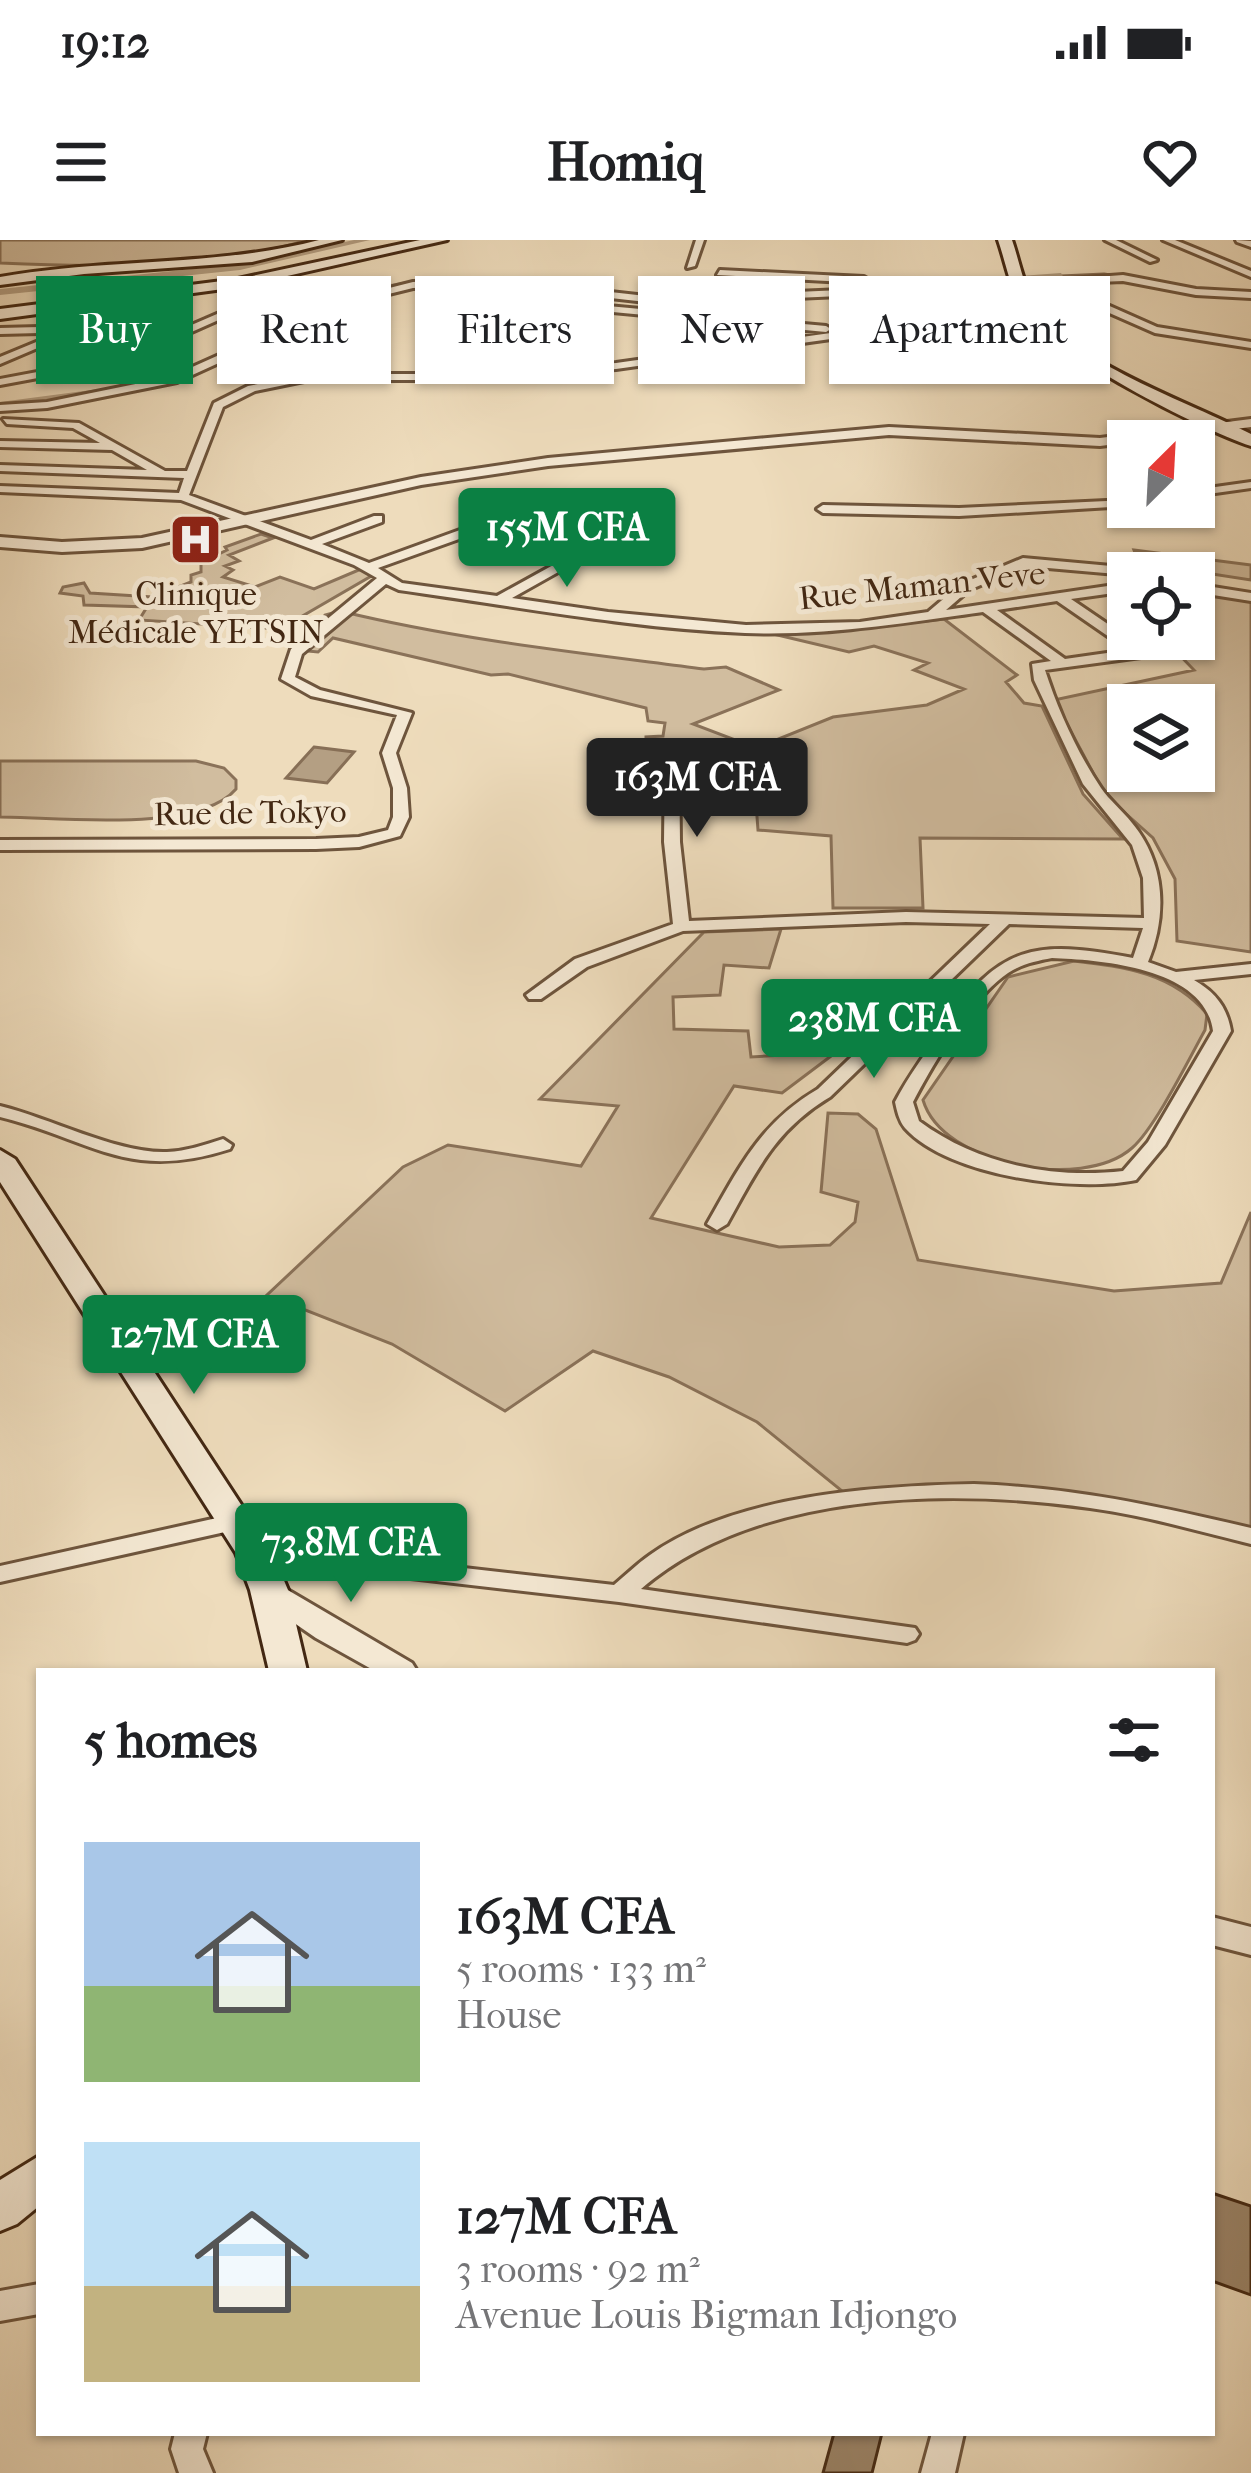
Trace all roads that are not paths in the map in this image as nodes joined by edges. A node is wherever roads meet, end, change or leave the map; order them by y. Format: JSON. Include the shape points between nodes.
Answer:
{"nodes":[{"id":1,"x":334,"y":240,"type":"edge"},
{"id":2,"x":440,"y":240,"type":"edge"},
{"id":3,"x":700,"y":240,"type":"edge"},
{"id":4,"x":1109,"y":240,"type":"edge"},
{"id":5,"x":1167,"y":240,"type":"edge"},
{"id":6,"x":1240,"y":240,"type":"edge"},
{"id":7,"x":1251,"y":244,"type":"edge"},
{"id":8,"x":1011,"y":245,"type":"edge"},
{"id":9,"x":1153,"y":260,"type":"dead end"},
{"id":10,"x":0,"y":265,"type":"edge"},
{"id":11,"x":690,"y":266,"type":"dead end"},
{"id":12,"x":76,"y":271,"type":"junction"},
{"id":13,"x":720,"y":273,"type":"dead end"},
{"id":14,"x":1251,"y":274,"type":"edge"},
{"id":15,"x":1018,"y":276,"type":"edge"},
{"id":16,"x":1110,"y":279,"type":"edge"},
{"id":17,"x":0,"y":281,"type":"edge"},
{"id":18,"x":829,"y":281,"type":"edge"},
{"id":19,"x":829,"y":291,"type":"edge"},
{"id":20,"x":1251,"y":295,"type":"edge"},
{"id":21,"x":614,"y":309,"type":"edge"},
{"id":22,"x":1110,"y":310,"type":"edge"},
{"id":23,"x":3,"y":313,"type":"edge"},
{"id":24,"x":36,"y":330,"type":"edge"},
{"id":25,"x":829,"y":330,"type":"edge"},
{"id":26,"x":0,"y":331,"type":"edge"},
{"id":27,"x":829,"y":338,"type":"edge"},
{"id":28,"x":36,"y":345,"type":"edge"},
{"id":29,"x":1251,"y":345,"type":"edge"},
{"id":30,"x":0,"y":361,"type":"edge"},
{"id":31,"x":1110,"y":368,"type":"edge"},
{"id":32,"x":36,"y":375,"type":"edge"},
{"id":33,"x":0,"y":382,"type":"edge"},
{"id":34,"x":0,"y":408,"type":"edge"},
{"id":35,"x":0,"y":420,"type":"edge"},
{"id":36,"x":1251,"y":423,"type":"edge"},
{"id":37,"x":1225,"y":426,"type":"junction"},
{"id":38,"x":1251,"y":441,"type":"edge"},
{"id":39,"x":0,"y":444,"type":"edge"},
{"id":40,"x":118,"y":447,"type":"junction"},
{"id":41,"x":0,"y":468,"type":"edge"},
{"id":42,"x":162,"y":474,"type":"junction"},
{"id":43,"x":191,"y":475,"type":"junction"},
{"id":44,"x":1251,"y":485,"type":"edge"},
{"id":45,"x":0,"y":489,"type":"edge"},
{"id":46,"x":1215,"y":490,"type":"edge"},
{"id":47,"x":183,"y":497,"type":"junction"},
{"id":48,"x":1107,"y":503,"type":"edge"},
{"id":49,"x":823,"y":509,"type":"dead end"},
{"id":50,"x":378,"y":519,"type":"dead end"},
{"id":51,"x":242,"y":521,"type":"junction"},
{"id":52,"x":497,"y":521,"type":"dead end"},
{"id":53,"x":613,"y":536,"type":"dead end"},
{"id":54,"x":0,"y":544,"type":"edge"},
{"id":55,"x":309,"y":545,"type":"junction"},
{"id":56,"x":370,"y":567,"type":"junction"},
{"id":57,"x":1107,"y":569,"type":"edge"},
{"id":58,"x":384,"y":579,"type":"junction"},
{"id":59,"x":1107,"y":590,"type":"edge"},
{"id":60,"x":1215,"y":592,"type":"edge"},
{"id":61,"x":1251,"y":597,"type":"edge"},
{"id":62,"x":1061,"y":598,"type":"junction"},
{"id":63,"x":497,"y":602,"type":"junction"},
{"id":64,"x":986,"y":608,"type":"junction"},
{"id":65,"x":931,"y":616,"type":"junction"},
{"id":66,"x":1107,"y":629,"type":"edge"},
{"id":67,"x":1107,"y":657,"type":"edge"},
{"id":68,"x":1062,"y":663,"type":"junction"},
{"id":69,"x":672,"y":755,"type":"dead end"},
{"id":70,"x":0,"y":845,"type":"edge"},
{"id":71,"x":1007,"y":917,"type":"junction"},
{"id":72,"x":1154,"y":923,"type":"junction"},
{"id":73,"x":680,"y":926,"type":"junction"},
{"id":74,"x":1139,"y":964,"type":"junction"},
{"id":75,"x":1251,"y":969,"type":"edge"},
{"id":76,"x":1175,"y":977,"type":"junction"},
{"id":77,"x":535,"y":995,"type":"dead end"},
{"id":78,"x":0,"y":1112,"type":"edge"},
{"id":79,"x":223,"y":1144,"type":"dead end"},
{"id":80,"x":0,"y":1159,"type":"edge"},
{"id":81,"x":717,"y":1224,"type":"dead end"},
{"id":82,"x":1251,"y":1536,"type":"edge"},
{"id":83,"x":245,"y":1537,"type":"junction"},
{"id":84,"x":0,"y":1574,"type":"edge"},
{"id":85,"x":619,"y":1594,"type":"junction"},
{"id":86,"x":272,"y":1605,"type":"junction"},
{"id":87,"x":907,"y":1634,"type":"dead end"},
{"id":88,"x":287,"y":1668,"type":"edge"},
{"id":89,"x":360,"y":1668,"type":"edge"},
{"id":90,"x":396,"y":1668,"type":"edge"},
{"id":91,"x":1215,"y":1932,"type":"edge"},
{"id":92,"x":1251,"y":1942,"type":"edge"},
{"id":93,"x":36,"y":2179,"type":"edge"},
{"id":94,"x":0,"y":2209,"type":"edge"},
{"id":95,"x":36,"y":2300,"type":"edge"},
{"id":96,"x":0,"y":2306,"type":"edge"},
{"id":97,"x":190,"y":2436,"type":"edge"},
{"id":98,"x":946,"y":2436,"type":"edge"},
{"id":99,"x":196,"y":2473,"type":"edge"},
{"id":100,"x":938,"y":2473,"type":"edge"}],
"edges":[{"from":1,"to":12,"type":"main road","via":[[211,264]]},
{"from":2,"to":23,"type":"main road","via":[[238,283]]},
{"from":3,"to":11,"type":"street"},
{"from":4,"to":9,"type":"street"},
{"from":5,"to":14,"type":"street"},
{"from":6,"to":7,"type":"street"},
{"from":8,"to":15,"type":"main road"},
{"from":10,"to":12,"type":"main road"},
{"from":12,"to":17,"type":"main road"},
{"from":13,"to":18,"type":"street"},
{"from":16,"to":20,"type":"street"},
{"from":19,"to":34,"type":"street","via":[[664,301],[495,281],[413,285],[356,298],[172,380]]},
{"from":21,"to":25,"type":"street"},
{"from":22,"to":29,"type":"street","via":[[1155,330]]},
{"from":24,"to":26,"type":"street"},
{"from":27,"to":43,"type":"street","via":[[616,366],[264,385],[218,405]]},
{"from":28,"to":30,"type":"street"},
{"from":31,"to":37,"type":"main road"},
{"from":32,"to":33,"type":"street"},
{"from":35,"to":40,"type":"street","via":[[75,425]]},
{"from":36,"to":37,"type":"street"},
{"from":37,"to":38,"type":"main road"},
{"from":37,"to":51,"type":"street","via":[[1100,442],[889,431],[548,462]]},
{"from":39,"to":40,"type":"street"},
{"from":40,"to":42,"type":"street"},
{"from":41,"to":42,"type":"street"},
{"from":42,"to":43,"type":"street"},
{"from":43,"to":47,"type":"street"},
{"from":44,"to":46,"type":"street"},
{"from":45,"to":47,"type":"street","name":"Rue Maman Veve"},
{"from":47,"to":51,"type":"street","name":"Rue Maman Veve"},
{"from":48,"to":49,"type":"street"},
{"from":50,"to":55,"type":"street"},
{"from":51,"to":54,"type":"street","via":[[142,543]]},
{"from":51,"to":55,"type":"street","name":"Rue Maman Veve"},
{"from":52,"to":56,"type":"street"},
{"from":53,"to":63,"type":"street"},
{"from":55,"to":56,"type":"street","name":"Rue Maman Veve"},
{"from":56,"to":58,"type":"street","name":"Rue Maman Veve"},
{"from":57,"to":65,"type":"street","via":[[1023,562],[965,587]]},
{"from":58,"to":63,"type":"street","name":"Rue Maman Veve"},
{"from":58,"to":70,"type":"street","name":"Rue de Tokyo","via":[[296,652],[288,679],[405,713],[389,753],[400,788],[395,832],[316,844]]},
{"from":59,"to":62,"type":"street","name":"Rue Maman Veve"},
{"from":60,"to":61,"type":"street"},
{"from":62,"to":64,"type":"street","name":"Rue Maman Veve"},
{"from":62,"to":66,"type":"street"},
{"from":63,"to":65,"type":"street","name":"Rue Maman Veve","via":[[746,628]]},
{"from":64,"to":65,"type":"street","name":"Rue Maman Veve"},
{"from":64,"to":68,"type":"street"},
{"from":67,"to":68,"type":"street"},
{"from":68,"to":72,"type":"street","via":[[1037,668],[1046,696],[1097,795],[1143,850]]},
{"from":69,"to":73,"type":"street"},
{"from":71,"to":72,"type":"street"},
{"from":71,"to":73,"type":"street"},
{"from":71,"to":81,"type":"street","via":[[824,1093],[773,1126]]},
{"from":72,"to":74,"type":"street"},
{"from":73,"to":77,"type":"street","via":[[581,963]]},
{"from":74,"to":76,"type":"street"},
{"from":74,"to":76,"type":"street","via":[[1052,951],[1005,964],[912,1087],[904,1102],[910,1123],[939,1143],[1022,1172],[1078,1182],[1129,1176],[1165,1132],[1222,1031],[1217,1006]]},
{"from":75,"to":76,"type":"street"},
{"from":78,"to":79,"type":"street","via":[[158,1160]]},
{"from":80,"to":83,"type":"main road"},
{"from":82,"to":85,"type":"street","via":[[1088,1500],[918,1489],[768,1515],[689,1540]]},
{"from":83,"to":84,"type":"street"},
{"from":83,"to":85,"type":"street"},
{"from":83,"to":86,"type":"main road"},
{"from":85,"to":87,"type":"street"},
{"from":86,"to":88,"type":"main road"},
{"from":86,"to":89,"type":"street"},
{"from":86,"to":90,"type":"street"},
{"from":91,"to":92,"type":"street"},
{"from":93,"to":94,"type":"main road"},
{"from":95,"to":96,"type":"street"},
{"from":97,"to":99,"type":"street"},
{"from":98,"to":100,"type":"street"}]}
